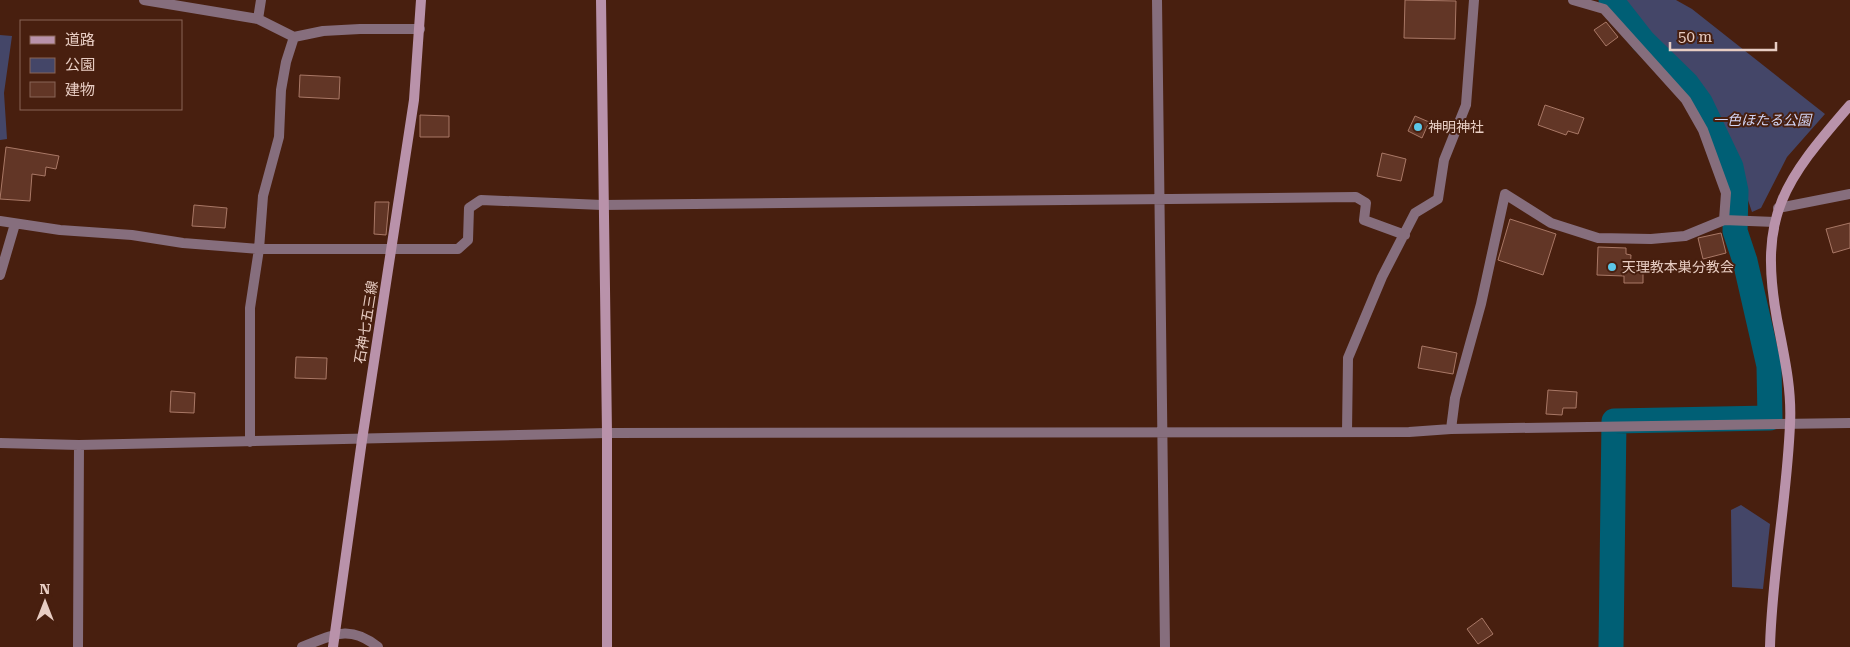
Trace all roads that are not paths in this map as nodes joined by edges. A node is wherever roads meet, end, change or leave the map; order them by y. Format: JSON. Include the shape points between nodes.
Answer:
{"nodes":[{"id":1,"x":144,"y":0,"type":"edge"},
{"id":2,"x":262,"y":0,"type":"edge"},
{"id":3,"x":422,"y":0,"type":"edge"},
{"id":4,"x":601,"y":0,"type":"edge"},
{"id":5,"x":1157,"y":0,"type":"edge"},
{"id":6,"x":1474,"y":0,"type":"edge"},
{"id":7,"x":1573,"y":0,"type":"edge"},
{"id":8,"x":258,"y":19,"type":"junction"},
{"id":9,"x":420,"y":29,"type":"junction"},
{"id":10,"x":294,"y":37,"type":"junction"},
{"id":11,"x":1850,"y":106,"type":"edge"},
{"id":12,"x":1850,"y":194,"type":"edge"},
{"id":13,"x":1158,"y":200,"type":"junction"},
{"id":14,"x":602,"y":205,"type":"junction"},
{"id":15,"x":1778,"y":208,"type":"junction"},
{"id":16,"x":1724,"y":220,"type":"junction"},
{"id":17,"x":0,"y":221,"type":"edge"},
{"id":18,"x":1775,"y":222,"type":"junction"},
{"id":19,"x":15,"y":224,"type":"junction"},
{"id":20,"x":1405,"y":235,"type":"junction"},
{"id":21,"x":259,"y":249,"type":"junction"},
{"id":22,"x":392,"y":250,"type":"junction"},
{"id":23,"x":0,"y":275,"type":"edge"},
{"id":24,"x":1850,"y":423,"type":"edge"},
{"id":25,"x":1790,"y":425,"type":"junction"},
{"id":26,"x":1451,"y":429,"type":"junction"},
{"id":27,"x":1347,"y":432,"type":"junction"},
{"id":28,"x":607,"y":433,"type":"junction"},
{"id":29,"x":1162,"y":433,"type":"junction"},
{"id":30,"x":362,"y":440,"type":"junction"},
{"id":31,"x":250,"y":442,"type":"junction"},
{"id":32,"x":0,"y":444,"type":"edge"},
{"id":33,"x":78,"y":445,"type":"junction"},
{"id":34,"x":336,"y":634,"type":"junction"},
{"id":35,"x":78,"y":647,"type":"edge"},
{"id":36,"x":302,"y":647,"type":"edge"},
{"id":37,"x":333,"y":647,"type":"edge"},
{"id":38,"x":378,"y":647,"type":"edge"},
{"id":39,"x":606,"y":647,"type":"edge"},
{"id":40,"x":1164,"y":647,"type":"edge"},
{"id":41,"x":1770,"y":647,"type":"edge"}],
"edges":[{"from":1,"to":8,"type":"street"},
{"from":2,"to":8,"type":"street"},
{"from":3,"to":9,"type":"street","name":"石神七五三線"},
{"from":4,"to":14,"type":"street"},
{"from":5,"to":13,"type":"street"},
{"from":6,"to":20,"type":"street","via":[[1466,105],[1444,160],[1438,199],[1415,214]]},
{"from":7,"to":16,"type":"street","via":[[1604,10],[1686,100],[1704,130],[1726,193]]},
{"from":8,"to":10,"type":"street"},
{"from":9,"to":10,"type":"street","via":[[323,31]]},
{"from":9,"to":22,"type":"street","name":"石神七五三線","via":[[414,100]]},
{"from":10,"to":21,"type":"street","via":[[281,90],[279,137],[263,196]]},
{"from":11,"to":15,"type":"street","via":[[1800,166]]},
{"from":12,"to":15,"type":"street"},
{"from":13,"to":14,"type":"street"},
{"from":13,"to":20,"type":"street","via":[[1356,197],[1366,203],[1364,220]]},
{"from":13,"to":29,"type":"street"},
{"from":14,"to":22,"type":"street","via":[[481,200],[469,208],[468,240],[458,249]]},
{"from":14,"to":28,"type":"street"},
{"from":15,"to":18,"type":"street"},
{"from":16,"to":18,"type":"street"},
{"from":16,"to":26,"type":"street","via":[[1685,236],[1598,238],[1551,223],[1505,194],[1455,398]]},
{"from":17,"to":19,"type":"street"},
{"from":18,"to":25,"type":"street","via":[[1770,253],[1771,283],[1788,374]]},
{"from":19,"to":21,"type":"street"},
{"from":19,"to":23,"type":"street"},
{"from":20,"to":27,"type":"street","via":[[1382,277],[1348,358]]},
{"from":21,"to":22,"type":"street"},
{"from":21,"to":31,"type":"street","via":[[250,308]]},
{"from":22,"to":30,"type":"street","name":"石神七五三線"},
{"from":24,"to":25,"type":"street"},
{"from":25,"to":26,"type":"street"},
{"from":25,"to":41,"type":"street"},
{"from":26,"to":27,"type":"street"},
{"from":27,"to":29,"type":"street"},
{"from":28,"to":29,"type":"street"},
{"from":28,"to":30,"type":"street"},
{"from":28,"to":39,"type":"street"},
{"from":29,"to":40,"type":"street"},
{"from":30,"to":31,"type":"street"},
{"from":30,"to":34,"type":"street","name":"石神七五三線"},
{"from":31,"to":33,"type":"street"},
{"from":32,"to":33,"type":"street"},
{"from":33,"to":35,"type":"street"},
{"from":34,"to":36,"type":"street"},
{"from":34,"to":37,"type":"street","name":"石神七五三線"},
{"from":34,"to":38,"type":"street","via":[[364,636]]}]}
